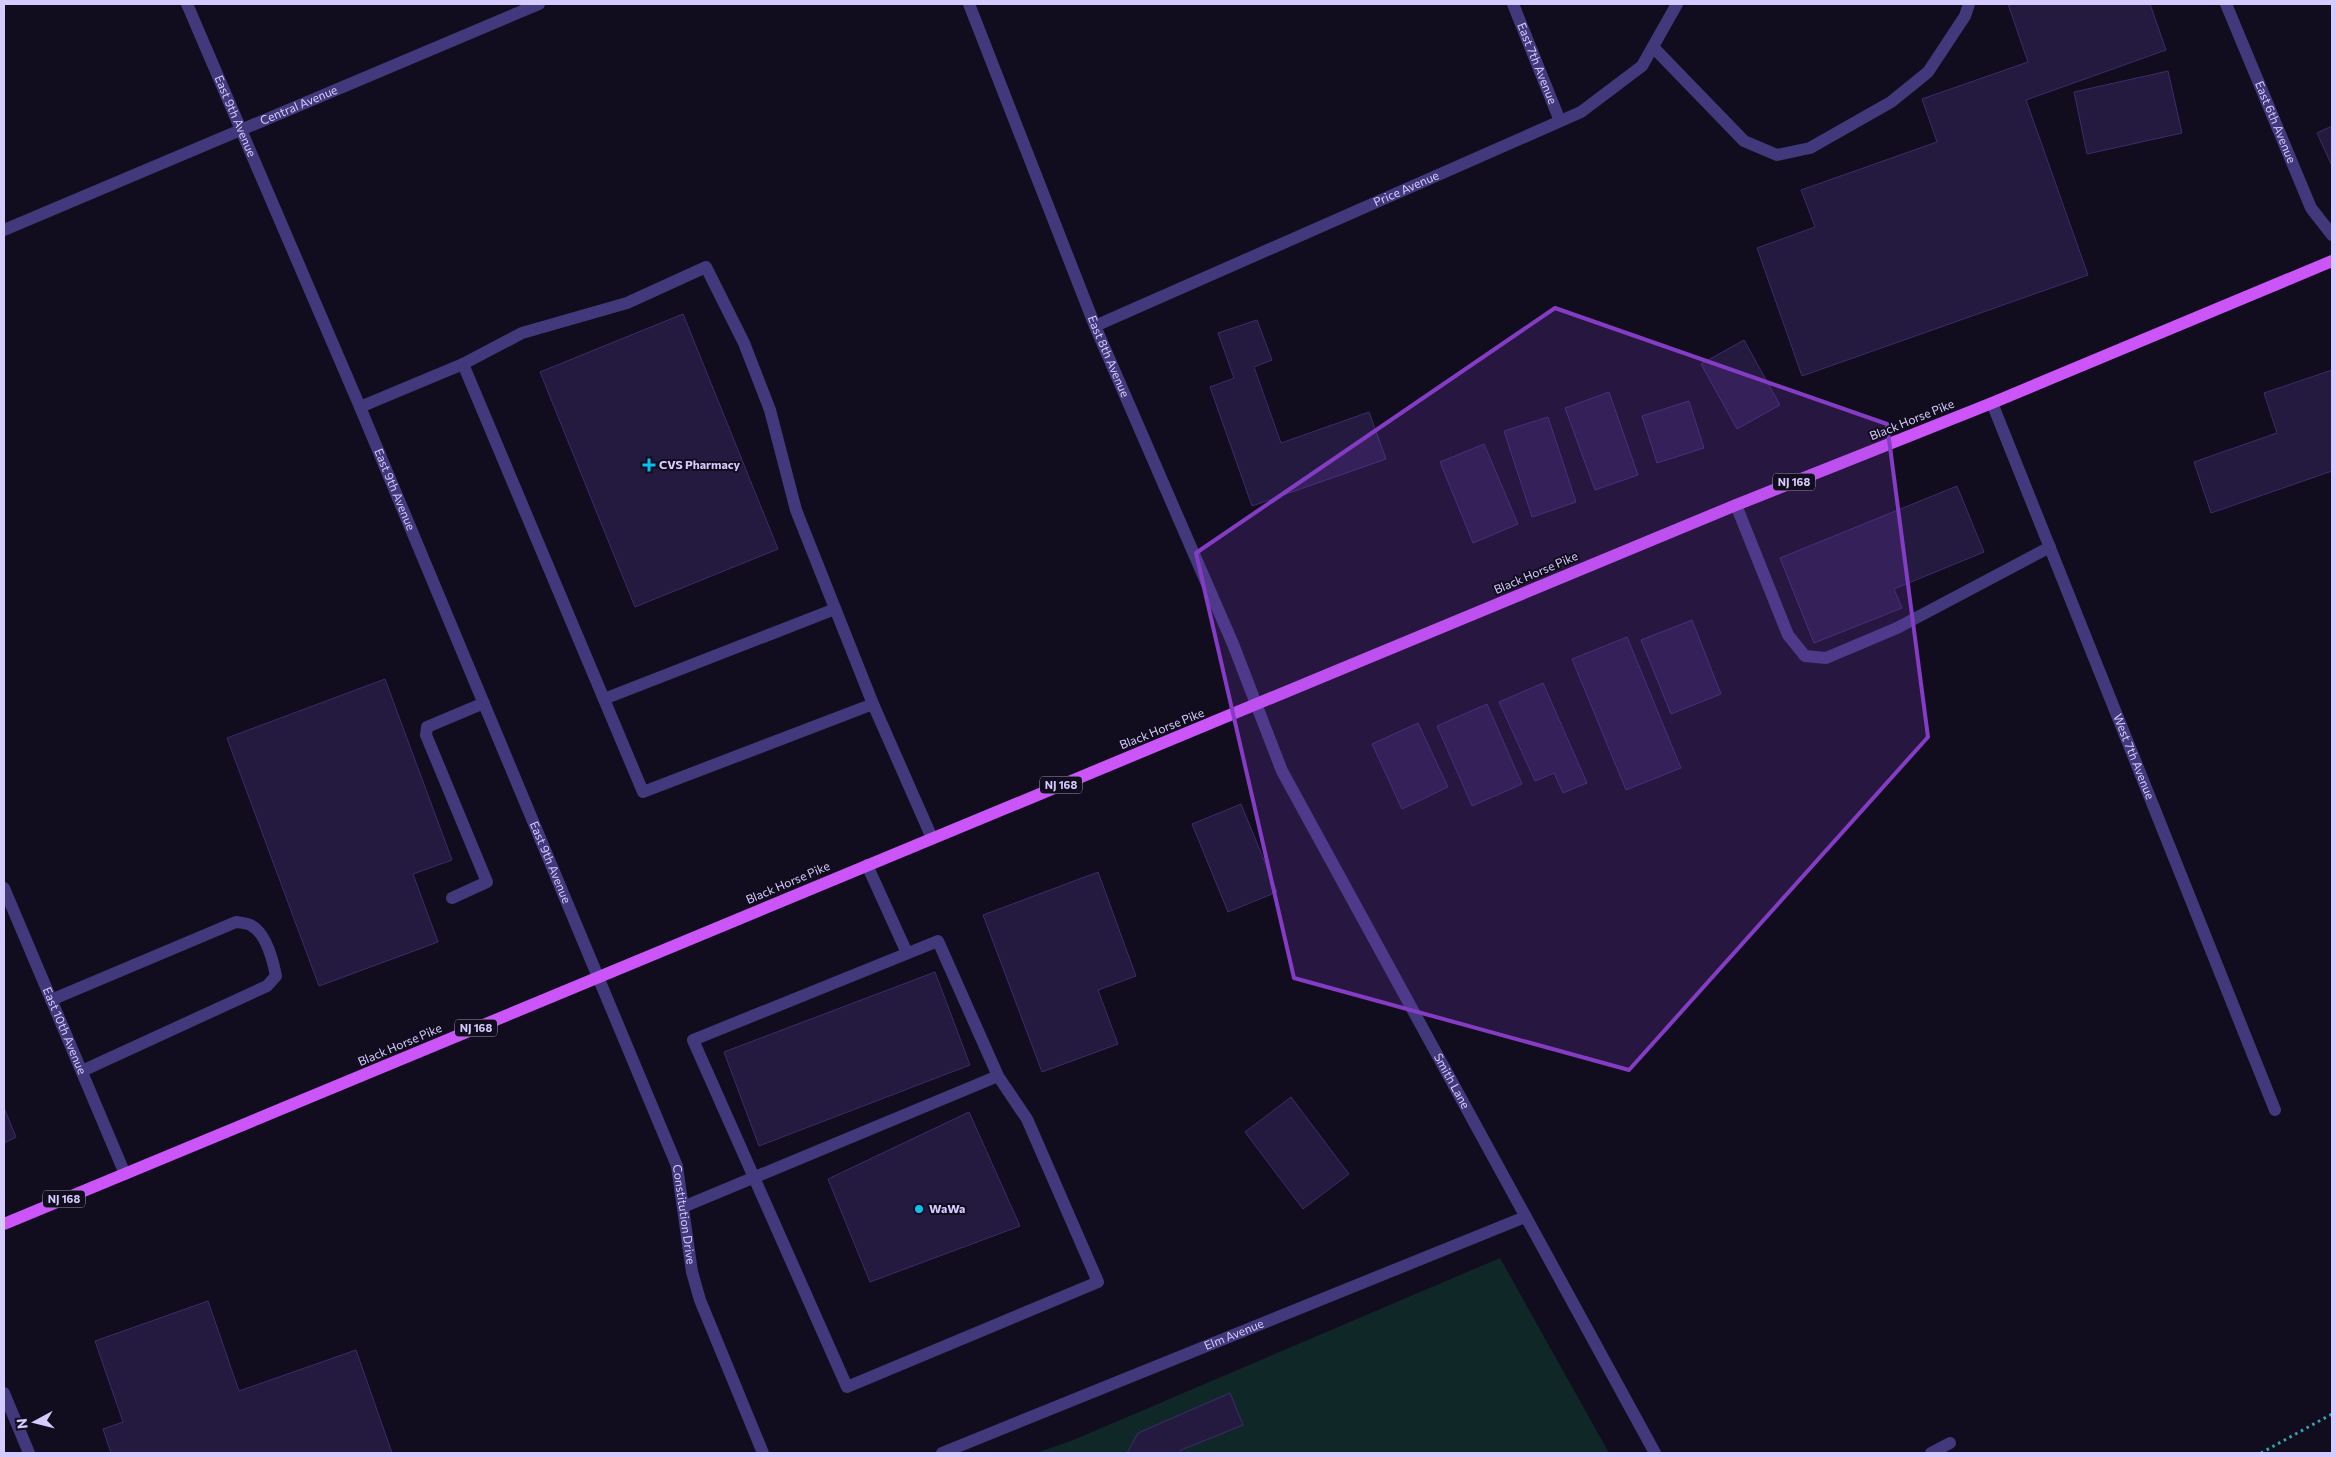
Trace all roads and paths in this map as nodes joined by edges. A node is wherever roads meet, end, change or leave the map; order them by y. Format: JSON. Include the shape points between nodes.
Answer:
{"nodes":[{"id":1,"x":186,"y":4,"type":"edge"},
{"id":2,"x":539,"y":4,"type":"edge"},
{"id":3,"x":969,"y":4,"type":"edge"},
{"id":4,"x":1513,"y":4,"type":"edge"},
{"id":5,"x":1677,"y":4,"type":"edge"},
{"id":6,"x":1969,"y":4,"type":"edge"},
{"id":7,"x":2226,"y":4,"type":"edge"},
{"id":8,"x":1652,"y":47,"type":"junction"},
{"id":9,"x":1560,"y":121,"type":"junction"},
{"id":10,"x":240,"y":131,"type":"junction"},
{"id":11,"x":4,"y":230,"type":"edge"},
{"id":12,"x":2332,"y":235,"type":"edge"},
{"id":13,"x":2332,"y":261,"type":"edge"},
{"id":14,"x":1095,"y":326,"type":"junction"},
{"id":15,"x":463,"y":364,"type":"junction"},
{"id":16,"x":1992,"y":403,"type":"junction"},
{"id":17,"x":360,"y":407,"type":"junction"},
{"id":18,"x":1736,"y":505,"type":"junction"},
{"id":19,"x":2050,"y":547,"type":"junction"},
{"id":20,"x":835,"y":609,"type":"junction"},
{"id":21,"x":604,"y":699,"type":"junction"},
{"id":22,"x":484,"y":703,"type":"junction"},
{"id":23,"x":873,"y":704,"type":"junction"},
{"id":24,"x":1256,"y":705,"type":"junction"},
{"id":25,"x":932,"y":838,"type":"junction"},
{"id":26,"x":867,"y":865,"type":"junction"},
{"id":27,"x":4,"y":888,"type":"edge"},
{"id":28,"x":452,"y":898,"type":"dead end"},
{"id":29,"x":907,"y":953,"type":"junction"},
{"id":30,"x":598,"y":977,"type":"junction"},
{"id":31,"x":51,"y":1000,"type":"junction"},
{"id":32,"x":82,"y":1071,"type":"junction"},
{"id":33,"x":998,"y":1076,"type":"junction"},
{"id":34,"x":2275,"y":1110,"type":"dead end"},
{"id":35,"x":125,"y":1174,"type":"junction"},
{"id":36,"x":754,"y":1178,"type":"junction"},
{"id":37,"x":683,"y":1207,"type":"junction"},
{"id":38,"x":1525,"y":1217,"type":"junction"},
{"id":39,"x":4,"y":1224,"type":"edge"},
{"id":40,"x":4,"y":1393,"type":"edge"},
{"id":41,"x":2332,"y":1414,"type":"edge"},
{"id":42,"x":1950,"y":1443,"type":"dead end"},
{"id":43,"x":29,"y":1453,"type":"edge"},
{"id":44,"x":763,"y":1453,"type":"edge"},
{"id":45,"x":942,"y":1453,"type":"edge"},
{"id":46,"x":1655,"y":1453,"type":"edge"},
{"id":47,"x":1931,"y":1453,"type":"edge"},
{"id":48,"x":2261,"y":1453,"type":"edge"}],
"edges":[{"from":1,"to":10,"type":"street","name":"East 9th Avenue"},
{"from":2,"to":10,"type":"street","name":"Central Avenue"},
{"from":3,"to":14,"type":"street","name":"East 8th Avenue"},
{"from":4,"to":9,"type":"street","name":"East 7th Avenue"},
{"from":5,"to":8,"type":"street","name":"Price Avenue"},
{"from":6,"to":8,"type":"street","via":[[1965,16],[1928,72],[1891,102],[1810,148],[1777,155],[1744,140]]},
{"from":7,"to":12,"type":"street","name":"East 6th Avenue","via":[[2311,208]]},
{"from":8,"to":9,"type":"street","name":"Price Avenue","via":[[1642,66],[1581,112]]},
{"from":9,"to":14,"type":"street","name":"Price Avenue"},
{"from":10,"to":11,"type":"street","name":"Central Avenue"},
{"from":10,"to":17,"type":"street","name":"East 9th Avenue"},
{"from":13,"to":16,"type":"main road","name":"Black Horse Pike","number":"NJ 168"},
{"from":14,"to":24,"type":"street","name":"East 8th Avenue","via":[[1233,644]]},
{"from":15,"to":17,"type":"street"},
{"from":15,"to":20,"type":"street","via":[[522,333],[628,303],[706,267],[744,343],[770,410],[796,510]]},
{"from":15,"to":21,"type":"street"},
{"from":16,"to":18,"type":"main road","name":"Black Horse Pike","number":"NJ 168"},
{"from":16,"to":19,"type":"street","name":"West 7th Avenue"},
{"from":17,"to":22,"type":"street","name":"East 9th Avenue"},
{"from":18,"to":19,"type":"street","via":[[1788,634],[1805,656],[1826,658],[1897,628]]},
{"from":18,"to":24,"type":"main road","name":"Black Horse Pike","number":"NJ 168"},
{"from":19,"to":34,"type":"street","name":"West 7th Avenue"},
{"from":20,"to":21,"type":"street"},
{"from":20,"to":23,"type":"street"},
{"from":21,"to":23,"type":"street","via":[[643,792]]},
{"from":22,"to":28,"type":"street","via":[[427,726],[426,735],[487,882]]},
{"from":22,"to":30,"type":"street","name":"East 9th Avenue"},
{"from":23,"to":25,"type":"street"},
{"from":24,"to":25,"type":"main road","name":"Black Horse Pike","number":"NJ 168"},
{"from":24,"to":38,"type":"street","name":"Smith Lane","via":[[1282,771]]},
{"from":25,"to":26,"type":"main road","name":"Black Horse Pike","number":"NJ 168"},
{"from":26,"to":29,"type":"street"},
{"from":26,"to":30,"type":"main road","name":"Black Horse Pike","number":"NJ 168"},
{"from":27,"to":31,"type":"street","name":"East 10th Avenue"},
{"from":29,"to":33,"type":"street","via":[[938,941]]},
{"from":29,"to":36,"type":"street","via":[[693,1040]]},
{"from":30,"to":35,"type":"main road","name":"Black Horse Pike","number":"NJ 168"},
{"from":30,"to":37,"type":"street","name":"Constitution Drive","via":[[677,1166]]},
{"from":31,"to":32,"type":"street","name":"East 10th Avenue"},
{"from":31,"to":32,"type":"street","via":[[236,922],[251,925],[260,932],[276,976],[267,986]]},
{"from":32,"to":35,"type":"street","name":"East 10th Avenue"},
{"from":33,"to":36,"type":"street"},
{"from":33,"to":36,"type":"street","via":[[1027,1119],[1098,1282],[847,1387]]},
{"from":35,"to":39,"type":"main road","name":"Black Horse Pike","number":"NJ 168"},
{"from":36,"to":37,"type":"street"},
{"from":37,"to":44,"type":"street","name":"Constitution Drive","via":[[692,1272],[700,1300]]},
{"from":38,"to":45,"type":"street","name":"Elm Avenue"},
{"from":38,"to":46,"type":"street","name":"Smith Lane"},
{"from":40,"to":43,"type":"street"},
{"from":41,"to":48,"type":"path"},
{"from":42,"to":47,"type":"street"}]}
